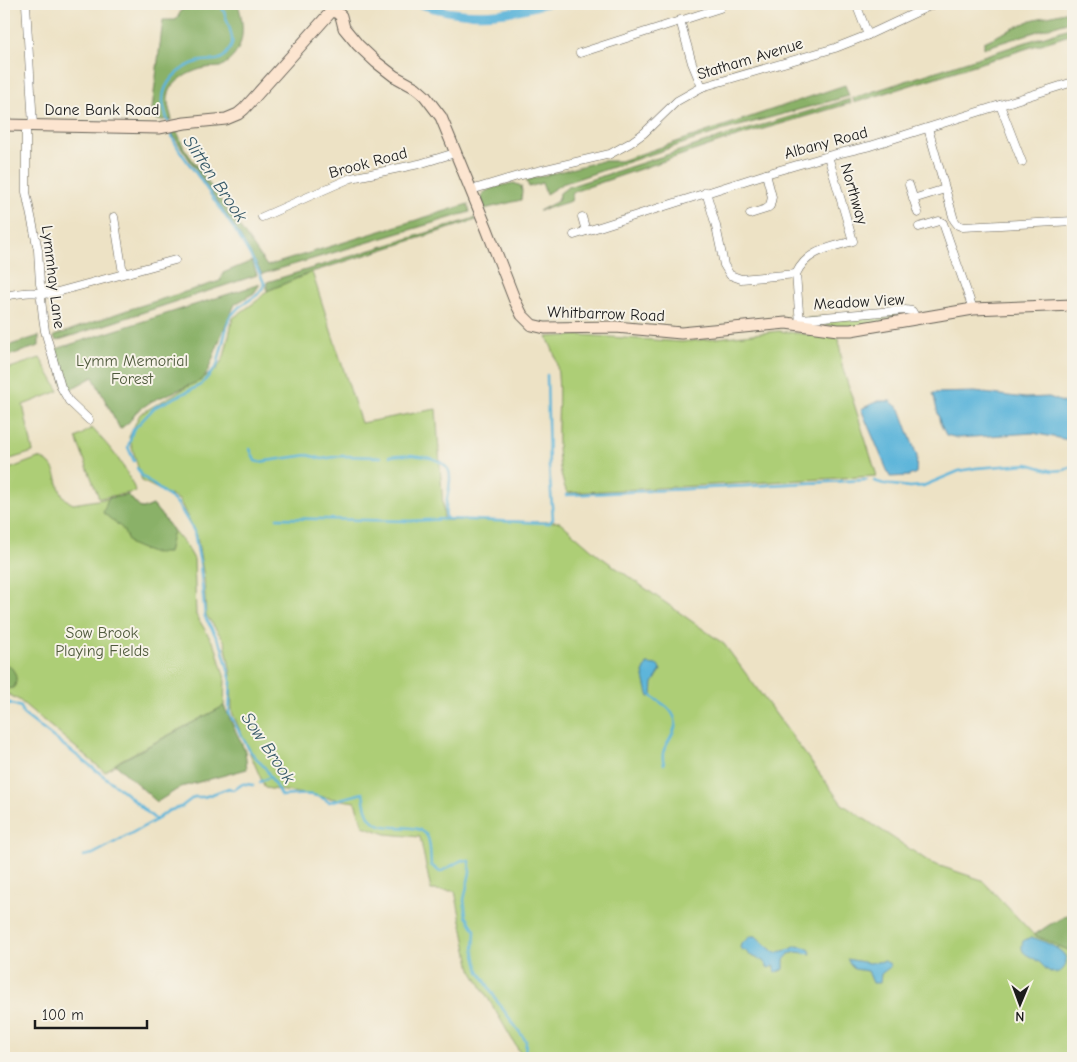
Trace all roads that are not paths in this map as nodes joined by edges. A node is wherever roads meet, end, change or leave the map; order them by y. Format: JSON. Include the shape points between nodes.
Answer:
{"nodes":[{"id":1,"x":26,"y":4,"type":"edge"},
{"id":2,"x":322,"y":4,"type":"edge"},
{"id":3,"x":856,"y":4,"type":"edge"},
{"id":4,"x":934,"y":4,"type":"edge"},
{"id":5,"x":335,"y":6,"type":"edge"},
{"id":6,"x":720,"y":8,"type":"dead end"},
{"id":7,"x":680,"y":20,"type":"junction"},
{"id":8,"x":868,"y":35,"type":"junction"},
{"id":9,"x":580,"y":53,"type":"dead end"},
{"id":10,"x":1073,"y":82,"type":"edge"},
{"id":11,"x":702,"y":87,"type":"junction"},
{"id":12,"x":1000,"y":104,"type":"junction"},
{"id":13,"x":4,"y":125,"type":"edge"},
{"id":14,"x":30,"y":126,"type":"junction"},
{"id":15,"x":928,"y":128,"type":"junction"},
{"id":16,"x":455,"y":153,"type":"junction"},
{"id":17,"x":828,"y":156,"type":"junction"},
{"id":18,"x":1022,"y":162,"type":"dead end"},
{"id":19,"x":766,"y":174,"type":"junction"},
{"id":20,"x":909,"y":185,"type":"dead end"},
{"id":21,"x":945,"y":189,"type":"junction"},
{"id":22,"x":471,"y":190,"type":"junction"},
{"id":23,"x":706,"y":192,"type":"junction"},
{"id":24,"x":913,"y":199,"type":"junction"},
{"id":25,"x":918,"y":213,"type":"dead end"},
{"id":26,"x":750,"y":214,"type":"dead end"},
{"id":27,"x":114,"y":216,"type":"dead end"},
{"id":28,"x":262,"y":217,"type":"dead end"},
{"id":29,"x":582,"y":217,"type":"dead end"},
{"id":30,"x":1073,"y":221,"type":"edge"},
{"id":31,"x":919,"y":227,"type":"dead end"},
{"id":32,"x":586,"y":231,"type":"junction"},
{"id":33,"x":574,"y":235,"type":"dead end"},
{"id":34,"x":175,"y":260,"type":"dead end"},
{"id":35,"x":123,"y":273,"type":"junction"},
{"id":36,"x":796,"y":274,"type":"junction"},
{"id":37,"x":43,"y":292,"type":"junction"},
{"id":38,"x":4,"y":296,"type":"edge"},
{"id":39,"x":1073,"y":306,"type":"edge"},
{"id":40,"x":973,"y":309,"type":"junction"},
{"id":41,"x":800,"y":322,"type":"junction"},
{"id":42,"x":89,"y":420,"type":"dead end"}],
"edges":[{"from":1,"to":14,"type":"street","name":"Dane Bank Road"},
{"from":2,"to":5,"type":"street"},
{"from":3,"to":8,"type":"street"},
{"from":4,"to":8,"type":"street","name":"Statham Avenue"},
{"from":5,"to":14,"type":"street","name":"Dane Bank Road","via":[[241,113],[226,119],[170,126]]},
{"from":5,"to":16,"type":"street","name":"Whitbarrow Road","via":[[342,16],[344,28],[358,45],[376,62],[426,96],[441,117]]},
{"from":6,"to":7,"type":"street"},
{"from":7,"to":9,"type":"street"},
{"from":7,"to":11,"type":"street"},
{"from":8,"to":11,"type":"street","name":"Statham Avenue","via":[[835,48]]},
{"from":10,"to":12,"type":"street","name":"Albany Road"},
{"from":11,"to":22,"type":"street","name":"Statham Avenue","via":[[677,101],[644,133],[610,154]]},
{"from":12,"to":15,"type":"street","name":"Albany Road"},
{"from":12,"to":18,"type":"street"},
{"from":13,"to":14,"type":"street"},
{"from":14,"to":37,"type":"street","name":"Lymmhay Lane","via":[[26,192]]},
{"from":15,"to":17,"type":"street","name":"Albany Road"},
{"from":15,"to":21,"type":"street"},
{"from":16,"to":22,"type":"street","name":"Whitbarrow Road"},
{"from":16,"to":28,"type":"street","name":"Brook Road","via":[[351,178]]},
{"from":17,"to":19,"type":"street","name":"Albany Road"},
{"from":17,"to":36,"type":"street","name":"Northway","via":[[852,241],[814,253],[805,259]]},
{"from":19,"to":23,"type":"street","name":"Albany Road"},
{"from":19,"to":26,"type":"street","via":[[772,198],[770,206]]},
{"from":20,"to":24,"type":"street"},
{"from":21,"to":24,"type":"street"},
{"from":21,"to":30,"type":"street","via":[[954,220],[964,227]]},
{"from":22,"to":41,"type":"street","name":"Whitbarrow Road","via":[[515,301],[526,320],[537,327],[616,327],[681,333]]},
{"from":23,"to":32,"type":"street","name":"Albany Road"},
{"from":23,"to":36,"type":"street","via":[[724,265],[730,275],[741,279]]},
{"from":24,"to":25,"type":"street"},
{"from":27,"to":35,"type":"street"},
{"from":29,"to":32,"type":"street"},
{"from":31,"to":40,"type":"street","via":[[943,223]]},
{"from":32,"to":33,"type":"street","name":"Albany Road"},
{"from":34,"to":35,"type":"street"},
{"from":35,"to":37,"type":"street","via":[[50,294]]},
{"from":36,"to":41,"type":"street"},
{"from":37,"to":38,"type":"street"},
{"from":37,"to":42,"type":"street","name":"Lymmhay Lane","via":[[45,331],[61,387],[69,401]]},
{"from":39,"to":40,"type":"street","name":"Whitbarrow Road"},
{"from":40,"to":41,"type":"street","name":"Whitbarrow Road","via":[[851,330]]}]}
